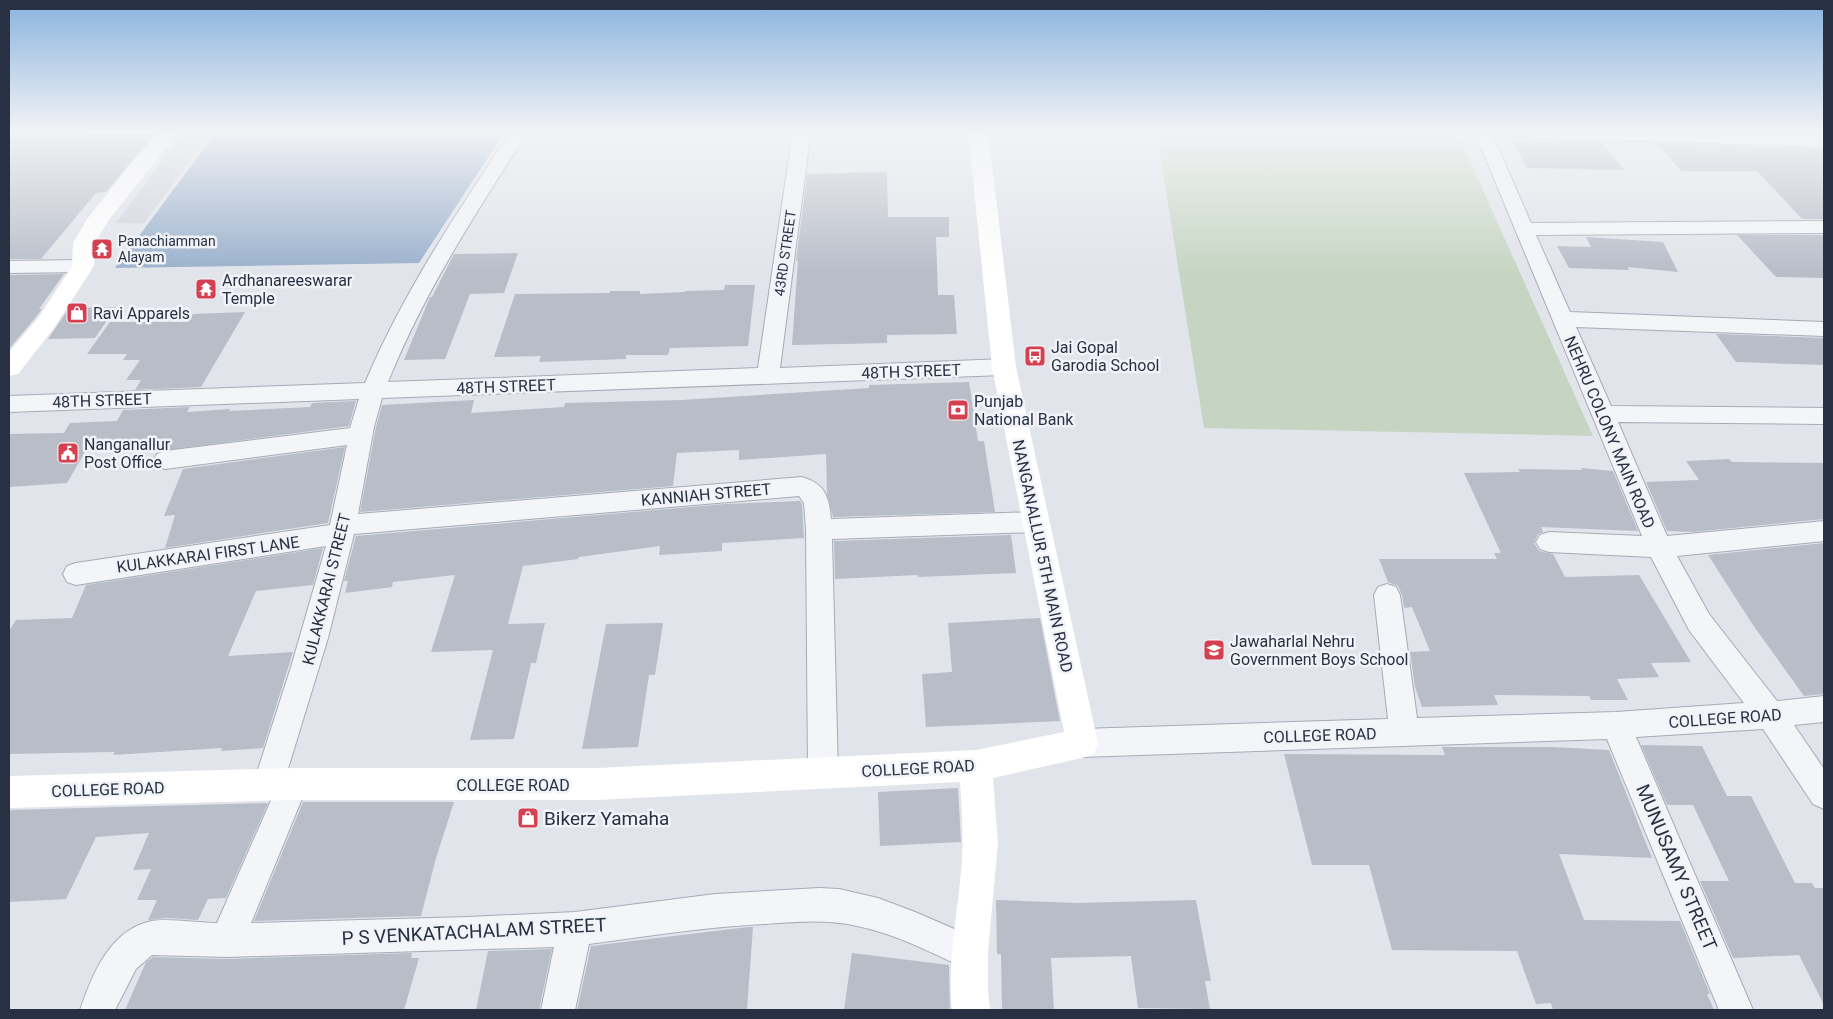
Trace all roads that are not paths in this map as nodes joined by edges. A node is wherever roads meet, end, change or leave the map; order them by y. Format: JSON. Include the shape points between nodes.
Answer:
{"nodes":[{"id":1,"x":130,"y":178,"type":"edge"},
{"id":2,"x":490,"y":178,"type":"edge"},
{"id":3,"x":795,"y":178,"type":"edge"},
{"id":4,"x":983,"y":178,"type":"edge"},
{"id":5,"x":1502,"y":178,"type":"edge"},
{"id":6,"x":1824,"y":227,"type":"edge"},
{"id":7,"x":1524,"y":229,"type":"junction"},
{"id":8,"x":83,"y":266,"type":"junction"},
{"id":9,"x":9,"y":267,"type":"edge"},
{"id":10,"x":1562,"y":319,"type":"junction"},
{"id":11,"x":1824,"y":329,"type":"edge"},
{"id":12,"x":1004,"y":367,"type":"junction"},
{"id":13,"x":9,"y":368,"type":"edge"},
{"id":14,"x":768,"y":376,"type":"junction"},
{"id":15,"x":373,"y":390,"type":"junction"},
{"id":16,"x":9,"y":404,"type":"edge"},
{"id":17,"x":1603,"y":414,"type":"junction"},
{"id":18,"x":1824,"y":416,"type":"edge"},
{"id":19,"x":360,"y":435,"type":"junction"},
{"id":20,"x":165,"y":460,"type":"dead end"},
{"id":21,"x":1036,"y":522,"type":"junction"},
{"id":22,"x":819,"y":529,"type":"junction"},
{"id":23,"x":342,"y":530,"type":"junction"},
{"id":24,"x":1824,"y":531,"type":"edge"},
{"id":25,"x":1549,"y":542,"type":"dead end"},
{"id":26,"x":1659,"y":547,"type":"junction"},
{"id":27,"x":76,"y":574,"type":"dead end"},
{"id":28,"x":1387,"y":596,"type":"dead end"},
{"id":29,"x":1824,"y":710,"type":"edge"},
{"id":30,"x":1770,"y":715,"type":"junction"},
{"id":31,"x":1616,"y":725,"type":"junction"},
{"id":32,"x":1404,"y":732,"type":"junction"},
{"id":33,"x":1082,"y":743,"type":"junction"},
{"id":34,"x":976,"y":766,"type":"junction"},
{"id":35,"x":823,"y":774,"type":"junction"},
{"id":36,"x":280,"y":784,"type":"junction"},
{"id":37,"x":9,"y":792,"type":"edge"},
{"id":38,"x":1824,"y":794,"type":"edge"},
{"id":39,"x":575,"y":929,"type":"junction"},
{"id":40,"x":227,"y":940,"type":"junction"},
{"id":41,"x":970,"y":953,"type":"junction"},
{"id":42,"x":97,"y":1010,"type":"edge"},
{"id":43,"x":558,"y":1010,"type":"edge"},
{"id":44,"x":971,"y":1010,"type":"edge"},
{"id":45,"x":1736,"y":1010,"type":"edge"}],
"edges":[{"from":1,"to":8,"type":"street","via":[[84,243]]},
{"from":2,"to":15,"type":"street","name":"KULAKKARAI STREET","via":[[432,268],[405,318]]},
{"from":3,"to":14,"type":"street","name":"43RD STREET"},
{"from":4,"to":12,"type":"street","name":"NANGANALLUR 5TH MAIN ROAD"},
{"from":5,"to":7,"type":"street","name":"NEHRU COLONY MAIN ROAD"},
{"from":6,"to":7,"type":"street"},
{"from":7,"to":10,"type":"street","name":"NEHRU COLONY MAIN ROAD"},
{"from":8,"to":9,"type":"street"},
{"from":8,"to":13,"type":"street","via":[[46,323]]},
{"from":10,"to":11,"type":"street"},
{"from":10,"to":17,"type":"street","name":"NEHRU COLONY MAIN ROAD"},
{"from":12,"to":14,"type":"street","name":"48TH STREET"},
{"from":12,"to":21,"type":"street","name":"NANGANALLUR 5TH MAIN ROAD"},
{"from":14,"to":15,"type":"street","name":"48TH STREET"},
{"from":15,"to":16,"type":"street","name":"48TH STREET"},
{"from":15,"to":19,"type":"street","name":"KULAKKARAI STREET"},
{"from":17,"to":18,"type":"street"},
{"from":17,"to":26,"type":"street","name":"NEHRU COLONY MAIN ROAD"},
{"from":19,"to":20,"type":"street"},
{"from":19,"to":23,"type":"street","name":"KULAKKARAI STREET"},
{"from":21,"to":22,"type":"street"},
{"from":21,"to":33,"type":"street","name":"NANGANALLUR 5TH MAIN ROAD"},
{"from":22,"to":23,"type":"street","name":"KANNIAH STREET","via":[[815,494],[802,486]]},
{"from":22,"to":35,"type":"street"},
{"from":23,"to":27,"type":"street","name":"KULAKKARAI FIRST LANE"},
{"from":23,"to":36,"type":"street","name":"KULAKKARAI STREET","via":[[301,686]]},
{"from":24,"to":26,"type":"street"},
{"from":25,"to":26,"type":"street"},
{"from":26,"to":30,"type":"street","name":"NEHRU COLONY MAIN ROAD","via":[[1699,622]]},
{"from":28,"to":32,"type":"street"},
{"from":29,"to":30,"type":"street","name":"COLLEGE ROAD"},
{"from":30,"to":31,"type":"street","name":"COLLEGE ROAD"},
{"from":30,"to":38,"type":"street","name":"NEHRU COLONY MAIN ROAD"},
{"from":31,"to":32,"type":"street","name":"COLLEGE ROAD"},
{"from":31,"to":45,"type":"street","name":"MUNUSAMY STREET"},
{"from":32,"to":33,"type":"street","name":"COLLEGE ROAD"},
{"from":33,"to":34,"type":"street","name":"COLLEGE ROAD"},
{"from":34,"to":35,"type":"street","name":"COLLEGE ROAD"},
{"from":34,"to":41,"type":"street","via":[[980,853]]},
{"from":35,"to":36,"type":"street","name":"COLLEGE ROAD","via":[[596,784]]},
{"from":36,"to":37,"type":"street","name":"COLLEGE ROAD"},
{"from":36,"to":40,"type":"street","name":"KULAKKARAI STREET"},
{"from":39,"to":40,"type":"street","name":"P S VENKATACHALAM STREET"},
{"from":39,"to":41,"type":"street","name":"P S VENKATACHALAM STREET","via":[[715,910],[835,905],[881,915]]},
{"from":39,"to":43,"type":"street"},
{"from":40,"to":42,"type":"street","name":"P S VENKATACHALAM STREET","via":[[142,940],[119,964]]},
{"from":41,"to":44,"type":"street"}]}
